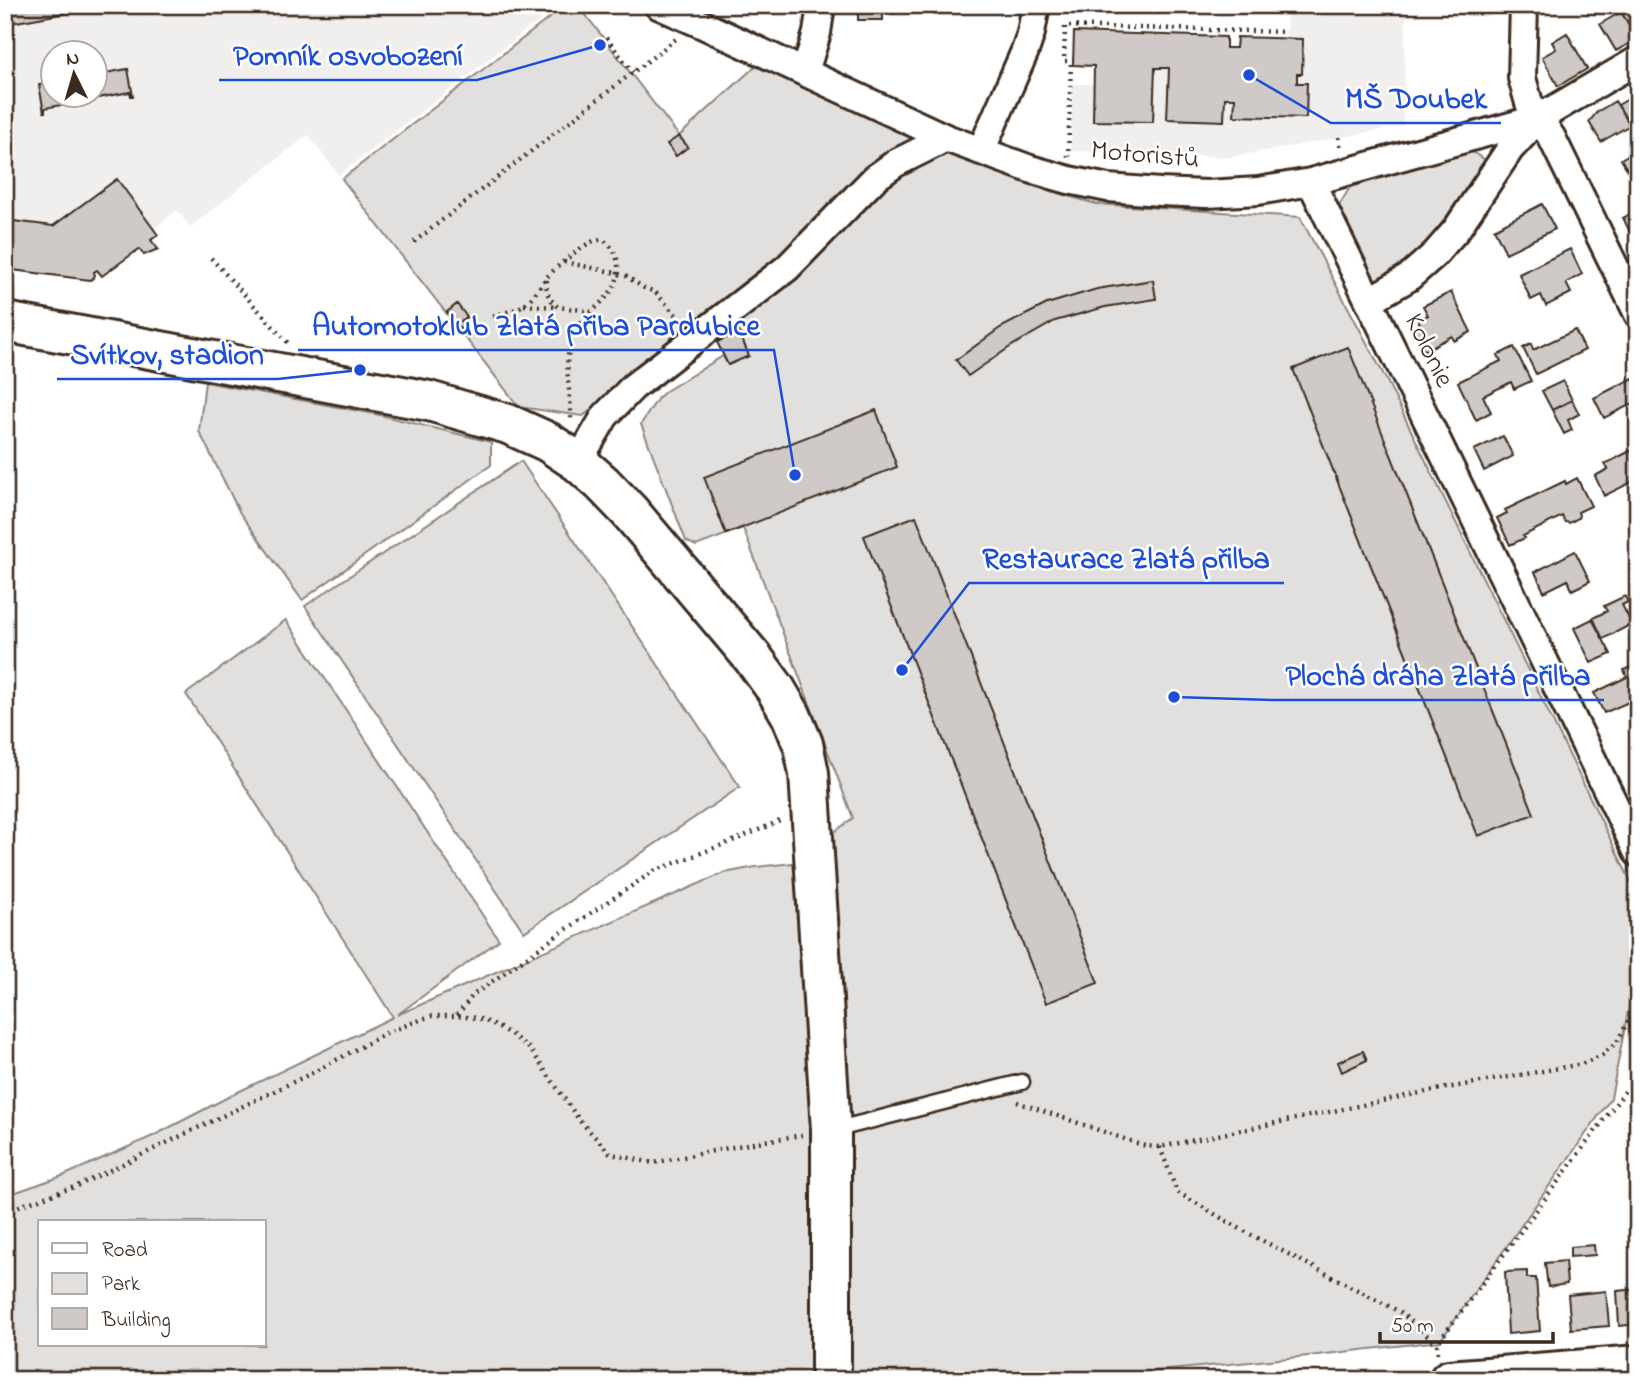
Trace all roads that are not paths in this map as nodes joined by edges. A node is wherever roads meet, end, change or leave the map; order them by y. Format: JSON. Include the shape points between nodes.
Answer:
{"nodes":[{"id":1,"x":658,"y":5,"type":"edge"},
{"id":2,"x":821,"y":5,"type":"edge"},
{"id":3,"x":1036,"y":5,"type":"edge"},
{"id":4,"x":1524,"y":5,"type":"edge"},
{"id":5,"x":1638,"y":60,"type":"edge"},
{"id":6,"x":805,"y":72,"type":"junction"},
{"id":7,"x":1539,"y":118,"type":"junction"},
{"id":8,"x":946,"y":138,"type":"junction"},
{"id":9,"x":981,"y":151,"type":"junction"},
{"id":10,"x":1311,"y":181,"type":"junction"},
{"id":11,"x":1369,"y":302,"type":"junction"},
{"id":12,"x":1638,"y":314,"type":"edge"},
{"id":13,"x":5,"y":322,"type":"edge"},
{"id":14,"x":578,"y":462,"type":"junction"},
{"id":15,"x":1638,"y":853,"type":"edge"},
{"id":16,"x":1022,"y":1082,"type":"dead end"},
{"id":17,"x":831,"y":1130,"type":"junction"},
{"id":18,"x":1638,"y":1365,"type":"edge"},
{"id":19,"x":1444,"y":1368,"type":"edge"},
{"id":20,"x":831,"y":1380,"type":"edge"}],
"edges":[{"from":1,"to":6,"type":"street","name":"Motoristů"},
{"from":2,"to":6,"type":"street"},
{"from":3,"to":9,"type":"street","via":[[1025,51]]},
{"from":4,"to":7,"type":"street","via":[[1522,78]]},
{"from":5,"to":7,"type":"street","name":"Motoristů"},
{"from":6,"to":8,"type":"street","name":"Motoristů"},
{"from":7,"to":10,"type":"street","name":"Motoristů"},
{"from":7,"to":11,"type":"street","name":"Kolonie","via":[[1510,149],[1435,254],[1408,278]]},
{"from":7,"to":12,"type":"street"},
{"from":8,"to":9,"type":"street","name":"Motoristů"},
{"from":8,"to":14,"type":"street","via":[[875,178],[787,268],[634,387],[605,416]]},
{"from":9,"to":10,"type":"street","name":"Motoristů","via":[[1030,169],[1108,188],[1207,194]]},
{"from":10,"to":11,"type":"street"},
{"from":11,"to":15,"type":"street","name":"Kolonie"},
{"from":13,"to":14,"type":"street","via":[[429,401],[508,424]]},
{"from":14,"to":17,"type":"street","via":[[630,512],[753,658],[786,706],[803,744],[812,804]]},
{"from":16,"to":17,"type":"lane"},
{"from":17,"to":20,"type":"street"},
{"from":18,"to":19,"type":"street"}]}
